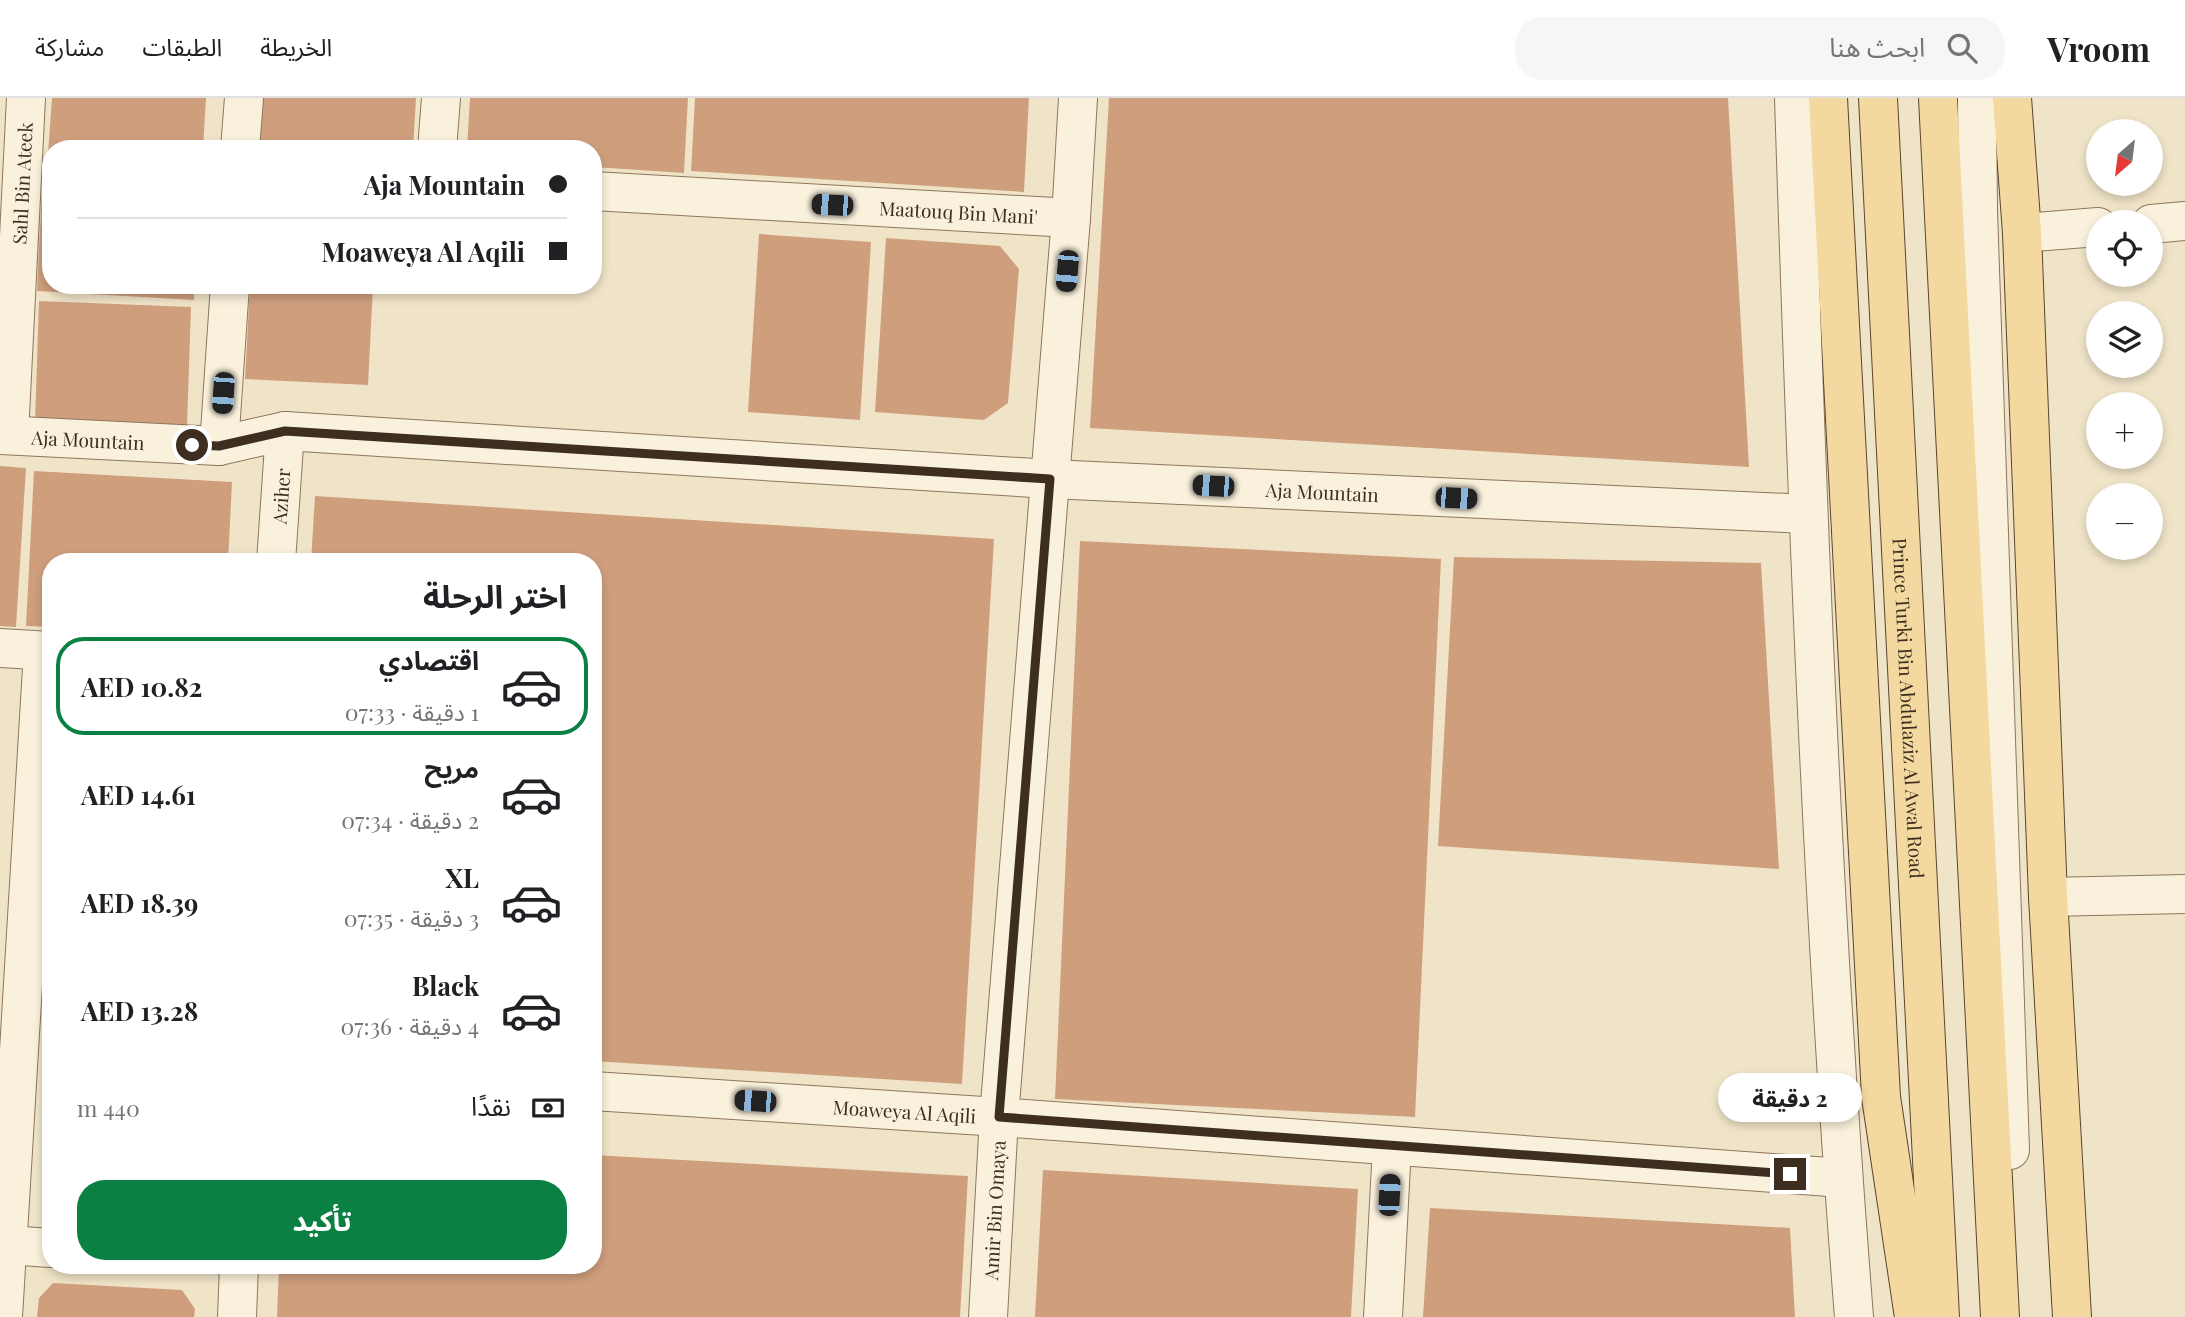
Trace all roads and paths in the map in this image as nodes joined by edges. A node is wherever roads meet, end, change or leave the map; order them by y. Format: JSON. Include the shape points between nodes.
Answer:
{"nodes":[{"id":1,"x":26,"y":98,"type":"edge"},
{"id":2,"x":244,"y":98,"type":"edge"},
{"id":3,"x":441,"y":98,"type":"edge"},
{"id":4,"x":1078,"y":98,"type":"edge"},
{"id":5,"x":1794,"y":98,"type":"edge"},
{"id":6,"x":1828,"y":98,"type":"edge"},
{"id":7,"x":1878,"y":98,"type":"edge"},
{"id":8,"x":1938,"y":98,"type":"edge"},
{"id":9,"x":1977,"y":98,"type":"edge"},
{"id":10,"x":2012,"y":98,"type":"edge"},
{"id":11,"x":12,"y":135,"type":"edge"},
{"id":12,"x":241,"y":140,"type":"edge"},
{"id":13,"x":438,"y":140,"type":"edge"},
{"id":14,"x":602,"y":192,"type":"edge"},
{"id":15,"x":1072,"y":219,"type":"junction"},
{"id":16,"x":2185,"y":221,"type":"edge"},
{"id":17,"x":2163,"y":223,"type":"edge"},
{"id":18,"x":2086,"y":229,"type":"edge"},
{"id":19,"x":2022,"y":233,"type":"junction"},
{"id":20,"x":229,"y":294,"type":"edge"},
{"id":21,"x":285,"y":431,"type":"junction"},
{"id":22,"x":4,"y":435,"type":"edge"},
{"id":23,"x":219,"y":446,"type":"junction"},
{"id":24,"x":1050,"y":479,"type":"junction"},
{"id":25,"x":1808,"y":514,"type":"junction"},
{"id":26,"x":277,"y":553,"type":"edge"},
{"id":27,"x":0,"y":648,"type":"edge"},
{"id":28,"x":42,"y":651,"type":"edge"},
{"id":29,"x":42,"y":697,"type":"edge"},
{"id":30,"x":2185,"y":894,"type":"edge"},
{"id":31,"x":2048,"y":897,"type":"junction"},
{"id":32,"x":12,"y":974,"type":"edge"},
{"id":33,"x":602,"y":1092,"type":"edge"},
{"id":34,"x":999,"y":1117,"type":"junction"},
{"id":35,"x":1392,"y":1146,"type":"junction"},
{"id":36,"x":1843,"y":1178,"type":"junction"},
{"id":37,"x":8,"y":1245,"type":"junction"},
{"id":38,"x":42,"y":1247,"type":"edge"},
{"id":39,"x":239,"y":1274,"type":"edge"},
{"id":40,"x":3,"y":1317,"type":"edge"},
{"id":41,"x":237,"y":1317,"type":"edge"},
{"id":42,"x":988,"y":1317,"type":"edge"},
{"id":43,"x":1383,"y":1317,"type":"edge"},
{"id":44,"x":1854,"y":1317,"type":"edge"},
{"id":45,"x":1914,"y":1317,"type":"edge"},
{"id":46,"x":1940,"y":1317,"type":"edge"},
{"id":47,"x":2000,"y":1317,"type":"edge"},
{"id":48,"x":2014,"y":1317,"type":"edge"},
{"id":49,"x":2072,"y":1317,"type":"edge"}],
"edges":[{"from":1,"to":11,"type":"street","name":"Sahl Bin Ateek"},
{"from":2,"to":12,"type":"street"},
{"from":3,"to":13,"type":"street"},
{"from":4,"to":15,"type":"street","name":"Amir Bin Omaya"},
{"from":5,"to":25,"type":"street"},
{"from":6,"to":45,"type":"main road","via":[[1881,1097]]},
{"from":7,"to":46,"type":"main road","name":"Prince Turki Bin Abdulaziz Al Awal Road"},
{"from":8,"to":47,"type":"main road"},
{"from":9,"to":48,"type":"street"},
{"from":10,"to":19,"type":"main road"},
{"from":11,"to":22,"type":"street","name":"Sahl Bin Ateek"},
{"from":14,"to":15,"type":"street","name":"Maatouq Bin Mani'"},
{"from":15,"to":24,"type":"street","name":"Amir Bin Omaya"},
{"from":16,"to":17,"type":"street"},
{"from":18,"to":19,"type":"street"},
{"from":19,"to":31,"type":"main road"},
{"from":20,"to":23,"type":"street"},
{"from":21,"to":23,"type":"street","name":"Aja Mountain"},
{"from":21,"to":24,"type":"street","name":"Aja Mountain"},
{"from":21,"to":26,"type":"street","name":"Aziher"},
{"from":22,"to":23,"type":"street","name":"Aja Mountain"},
{"from":24,"to":25,"type":"street","name":"Aja Mountain"},
{"from":24,"to":34,"type":"street","name":"Amir Bin Omaya"},
{"from":25,"to":36,"type":"street"},
{"from":27,"to":28,"type":"street"},
{"from":29,"to":32,"type":"street"},
{"from":30,"to":31,"type":"street"},
{"from":31,"to":49,"type":"main road"},
{"from":32,"to":37,"type":"street"},
{"from":33,"to":34,"type":"street","name":"Moaweya Al Aqili"},
{"from":34,"to":35,"type":"street","name":"Moaweya Al Aqili"},
{"from":34,"to":42,"type":"street","name":"Amir Bin Omaya"},
{"from":35,"to":36,"type":"street","name":"Moaweya Al Aqili"},
{"from":35,"to":43,"type":"street"},
{"from":36,"to":44,"type":"street"},
{"from":37,"to":38,"type":"street"},
{"from":37,"to":40,"type":"street"},
{"from":39,"to":41,"type":"street"}]}
